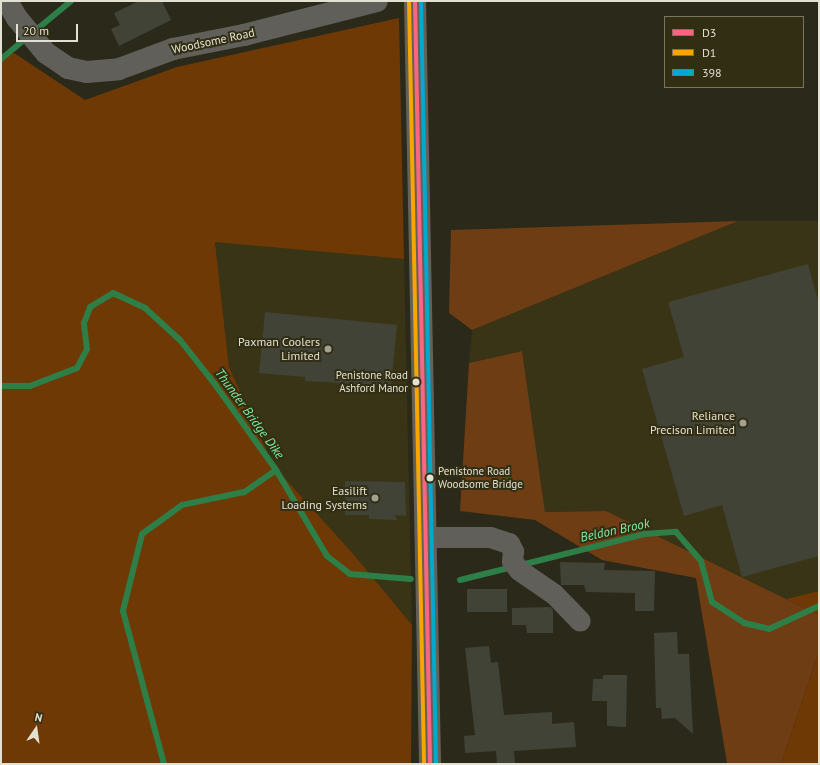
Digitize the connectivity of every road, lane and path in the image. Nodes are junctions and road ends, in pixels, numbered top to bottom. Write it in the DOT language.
graph roads {
  1 [pos="377,1"];
  2 [pos="415,1"];
  3 [pos="12,10"];
  4 [pos="426,537"];
  5 [pos="580,621"];
  6 [pos="430,764"];
  1 -- 3 [label="street, Woodsome Road"];
  2 -- 4 [label="highway"];
  4 -- 5 [label="street"];
  4 -- 6 [label="highway"];
}
